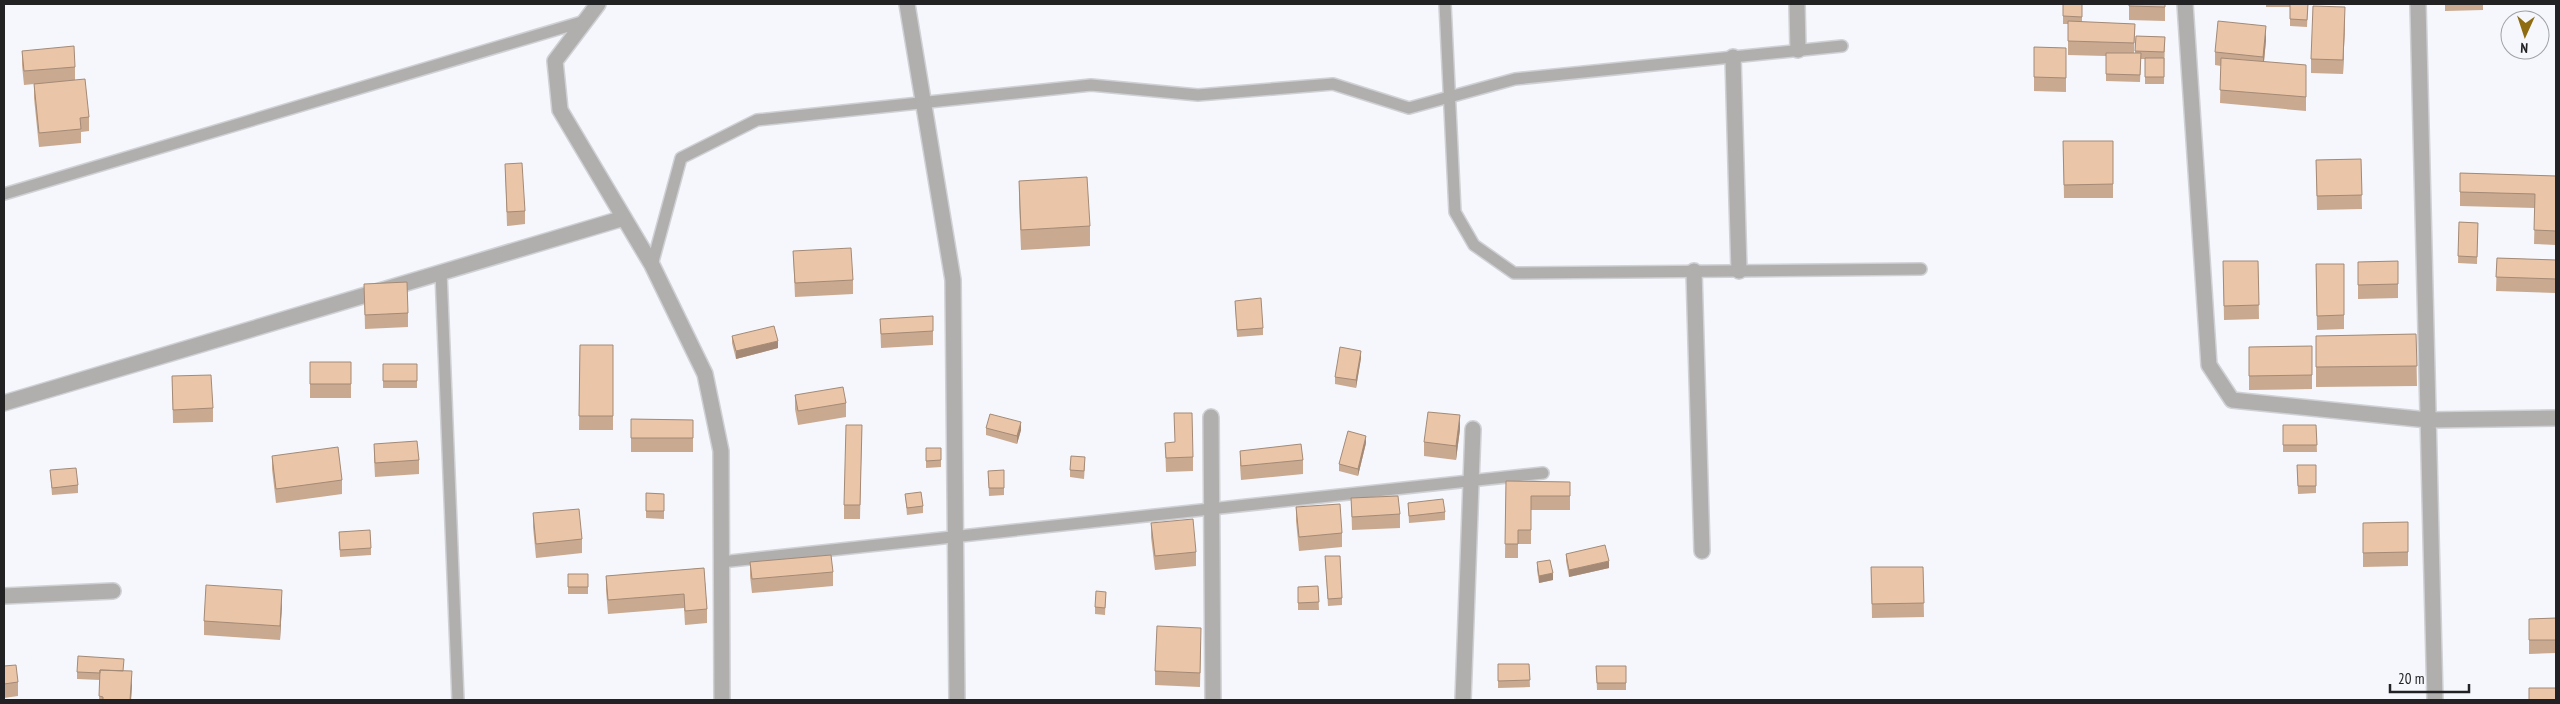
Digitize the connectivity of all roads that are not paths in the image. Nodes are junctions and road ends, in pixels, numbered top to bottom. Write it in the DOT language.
graph roads {
  1 [pos="598,4"];
  2 [pos="907,4"];
  3 [pos="1445,4"];
  4 [pos="1797,4"];
  5 [pos="2185,4"];
  6 [pos="2418,4"];
  7 [pos="585,21"];
  8 [pos="1842,46"];
  9 [pos="1798,50"];
  10 [pos="1733,57"];
  11 [pos="1449,97"];
  12 [pos="924,102"];
  13 [pos="4,194"];
  14 [pos="624,218"];
  15 [pos="652,265"];
  16 [pos="1921,269"];
  17 [pos="1694,271"];
  18 [pos="1739,271"];
  19 [pos="441,272"];
  20 [pos="4,403"];
  21 [pos="1211,417"];
  22 [pos="2556,418"];
  23 [pos="2428,420"];
  24 [pos="1473,429"];
  25 [pos="1543,473"];
  26 [pos="1472,481"];
  27 [pos="1212,509"];
  28 [pos="955,537"];
  29 [pos="1702,550"];
  30 [pos="722,562"];
  31 [pos="113,591"];
  32 [pos="4,596"];
  33 [pos="458,700"];
  34 [pos="722,700"];
  35 [pos="957,700"];
  36 [pos="1214,700"];
  37 [pos="1463,700"];
  38 [pos="2435,700"];
  1 -- 7 [label="street"];
  2 -- 12 [label="street"];
  3 -- 11 [label="lane"];
  4 -- 9 [label="street"];
  5 -- 23 [label="street"];
  6 -- 23 [label="street"];
  7 -- 13 [label="lane"];
  7 -- 14 [label="street"];
  8 -- 9 [label="lane"];
  9 -- 10 [label="lane"];
  10 -- 11 [label="lane"];
  10 -- 18 [label="street"];
  11 -- 12 [label="lane"];
  11 -- 17 [label="lane"];
  12 -- 15 [label="lane"];
  12 -- 28 [label="street"];
  14 -- 15 [label="street"];
  14 -- 19 [label="street"];
  15 -- 30 [label="street"];
  16 -- 18 [label="lane"];
  17 -- 18 [label="lane"];
  17 -- 29 [label="street"];
  19 -- 20 [label="street"];
  19 -- 33 [label="lane"];
  21 -- 27 [label="street"];
  22 -- 23 [label="street"];
  23 -- 38 [label="street"];
  24 -- 26 [label="street"];
  25 -- 26 [label="lane"];
  26 -- 27 [label="lane"];
  26 -- 37 [label="street"];
  27 -- 28 [label="lane"];
  27 -- 36 [label="street"];
  28 -- 30 [label="lane"];
  28 -- 35 [label="street"];
  30 -- 34 [label="street"];
  31 -- 32 [label="street"];
}
